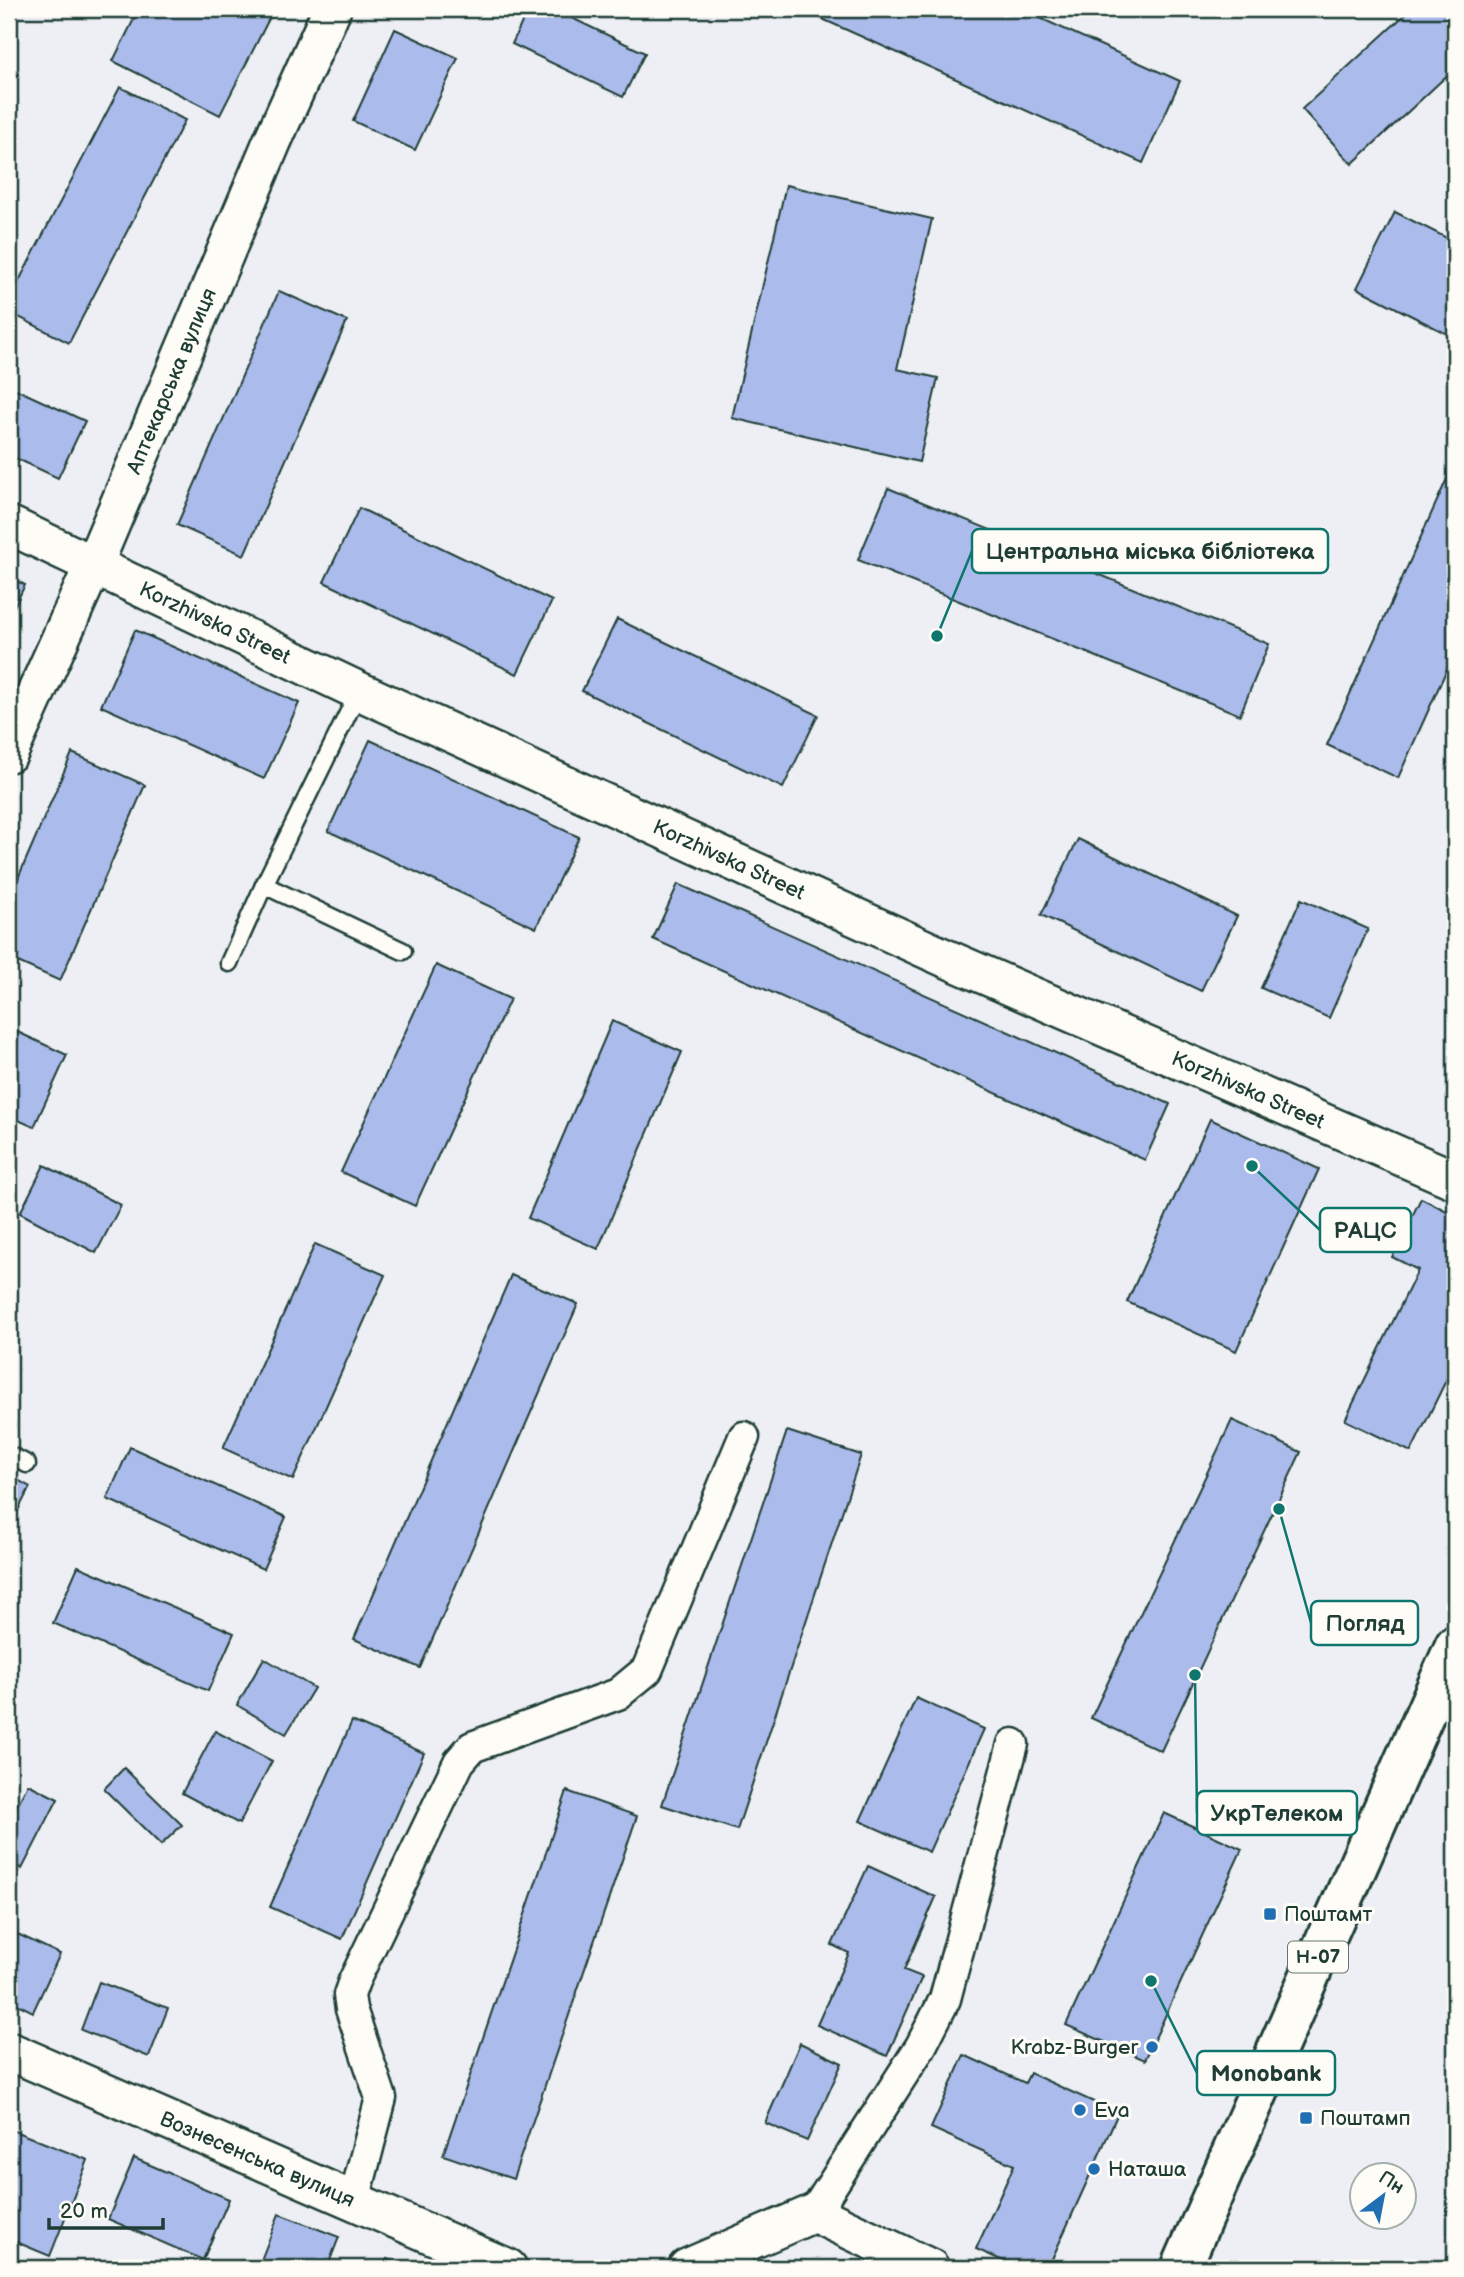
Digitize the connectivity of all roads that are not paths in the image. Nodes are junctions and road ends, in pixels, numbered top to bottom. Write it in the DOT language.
graph roads {
  1 [pos="332,9"];
  2 [pos="9,525"];
  3 [pos="94,564"];
  4 [pos="359,691"];
  5 [pos="9,753"];
  6 [pos="264,885"];
  7 [pos="403,951"];
  8 [pos="229,963"];
  9 [pos="1455,1180"];
  10 [pos="744,1437"];
  11 [pos="9,1455"];
  12 [pos="27,1464"];
  13 [pos="1453,1658"];
  14 [pos="1013,1744"];
  15 [pos="9,2051"];
  16 [pos="354,2201"];
  17 [pos="814,2213"];
  18 [pos="508,2268"];
  19 [pos="687,2268"];
  20 [pos="930,2268"];
  21 [pos="1181,2268"];
  1 -- 3 [label="street, Аптекарська вулиця"];
  2 -- 3 [label="street, Korzhivska Street"];
  3 -- 4 [label="street, Korzhivska Street"];
  3 -- 5 [label="street, Аптекарська вулиця"];
  4 -- 6 [label="lane"];
  4 -- 9 [label="street, Korzhivska Street"];
  6 -- 7 [label="lane"];
  6 -- 8 [label="lane"];
  10 -- 16 [label="street"];
  11 -- 12 [label="lane"];
  13 -- 21 [label="main road, Н-07"];
  14 -- 17 [label="street"];
  15 -- 16 [label="street, Вознесенська вулиця"];
  16 -- 18 [label="street, Вознесенська вулиця"];
  17 -- 19 [label="street"];
  17 -- 20 [label="street"];
}
